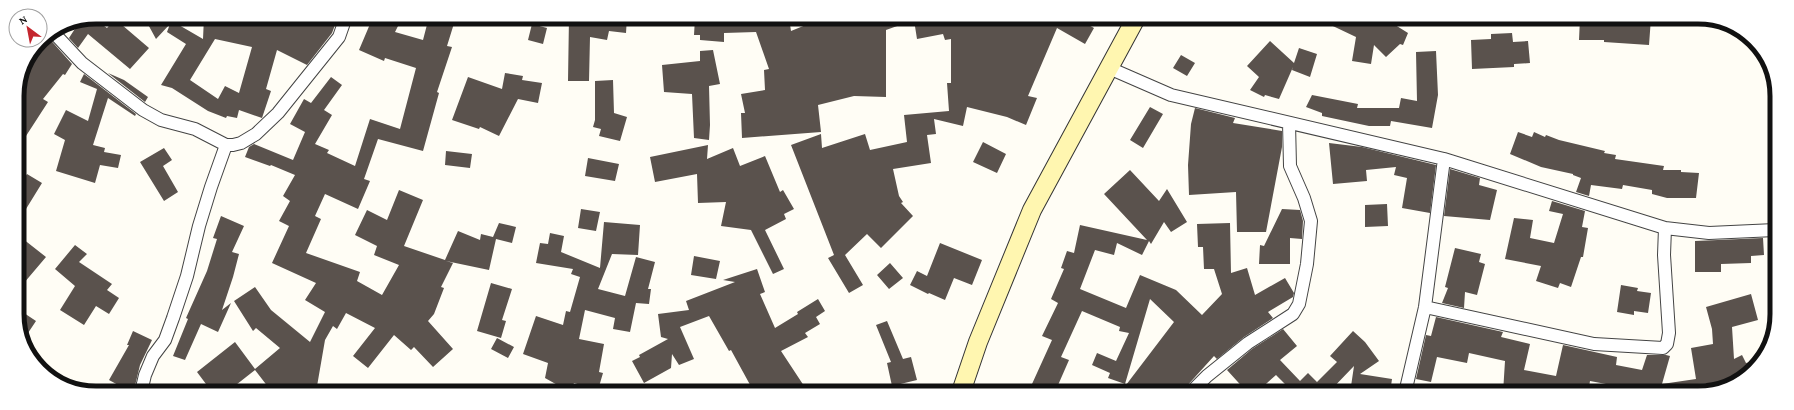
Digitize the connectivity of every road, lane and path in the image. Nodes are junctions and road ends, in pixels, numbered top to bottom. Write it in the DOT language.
graph roads {
  1 [pos="344,24"];
  2 [pos="1133,24"];
  3 [pos="56,36"];
  4 [pos="1109,68"];
  5 [pos="1289,123"];
  6 [pos="226,145"];
  7 [pos="1444,160"];
  8 [pos="1665,228"];
  9 [pos="1770,230"];
  10 [pos="1425,307"];
  11 [pos="142,386"];
  12 [pos="963,386"];
  13 [pos="1197,386"];
  14 [pos="1407,386"];
  1 -- 6 [label="street"];
  2 -- 4 [label="main road"];
  3 -- 6 [label="street"];
  4 -- 5 [label="street"];
  4 -- 12 [label="main road"];
  5 -- 7 [label="street"];
  5 -- 13 [label="street"];
  6 -- 11 [label="street"];
  7 -- 8 [label="street"];
  7 -- 10 [label="street"];
  8 -- 9 [label="street"];
  8 -- 10 [label="street"];
  10 -- 14 [label="street"];
}
